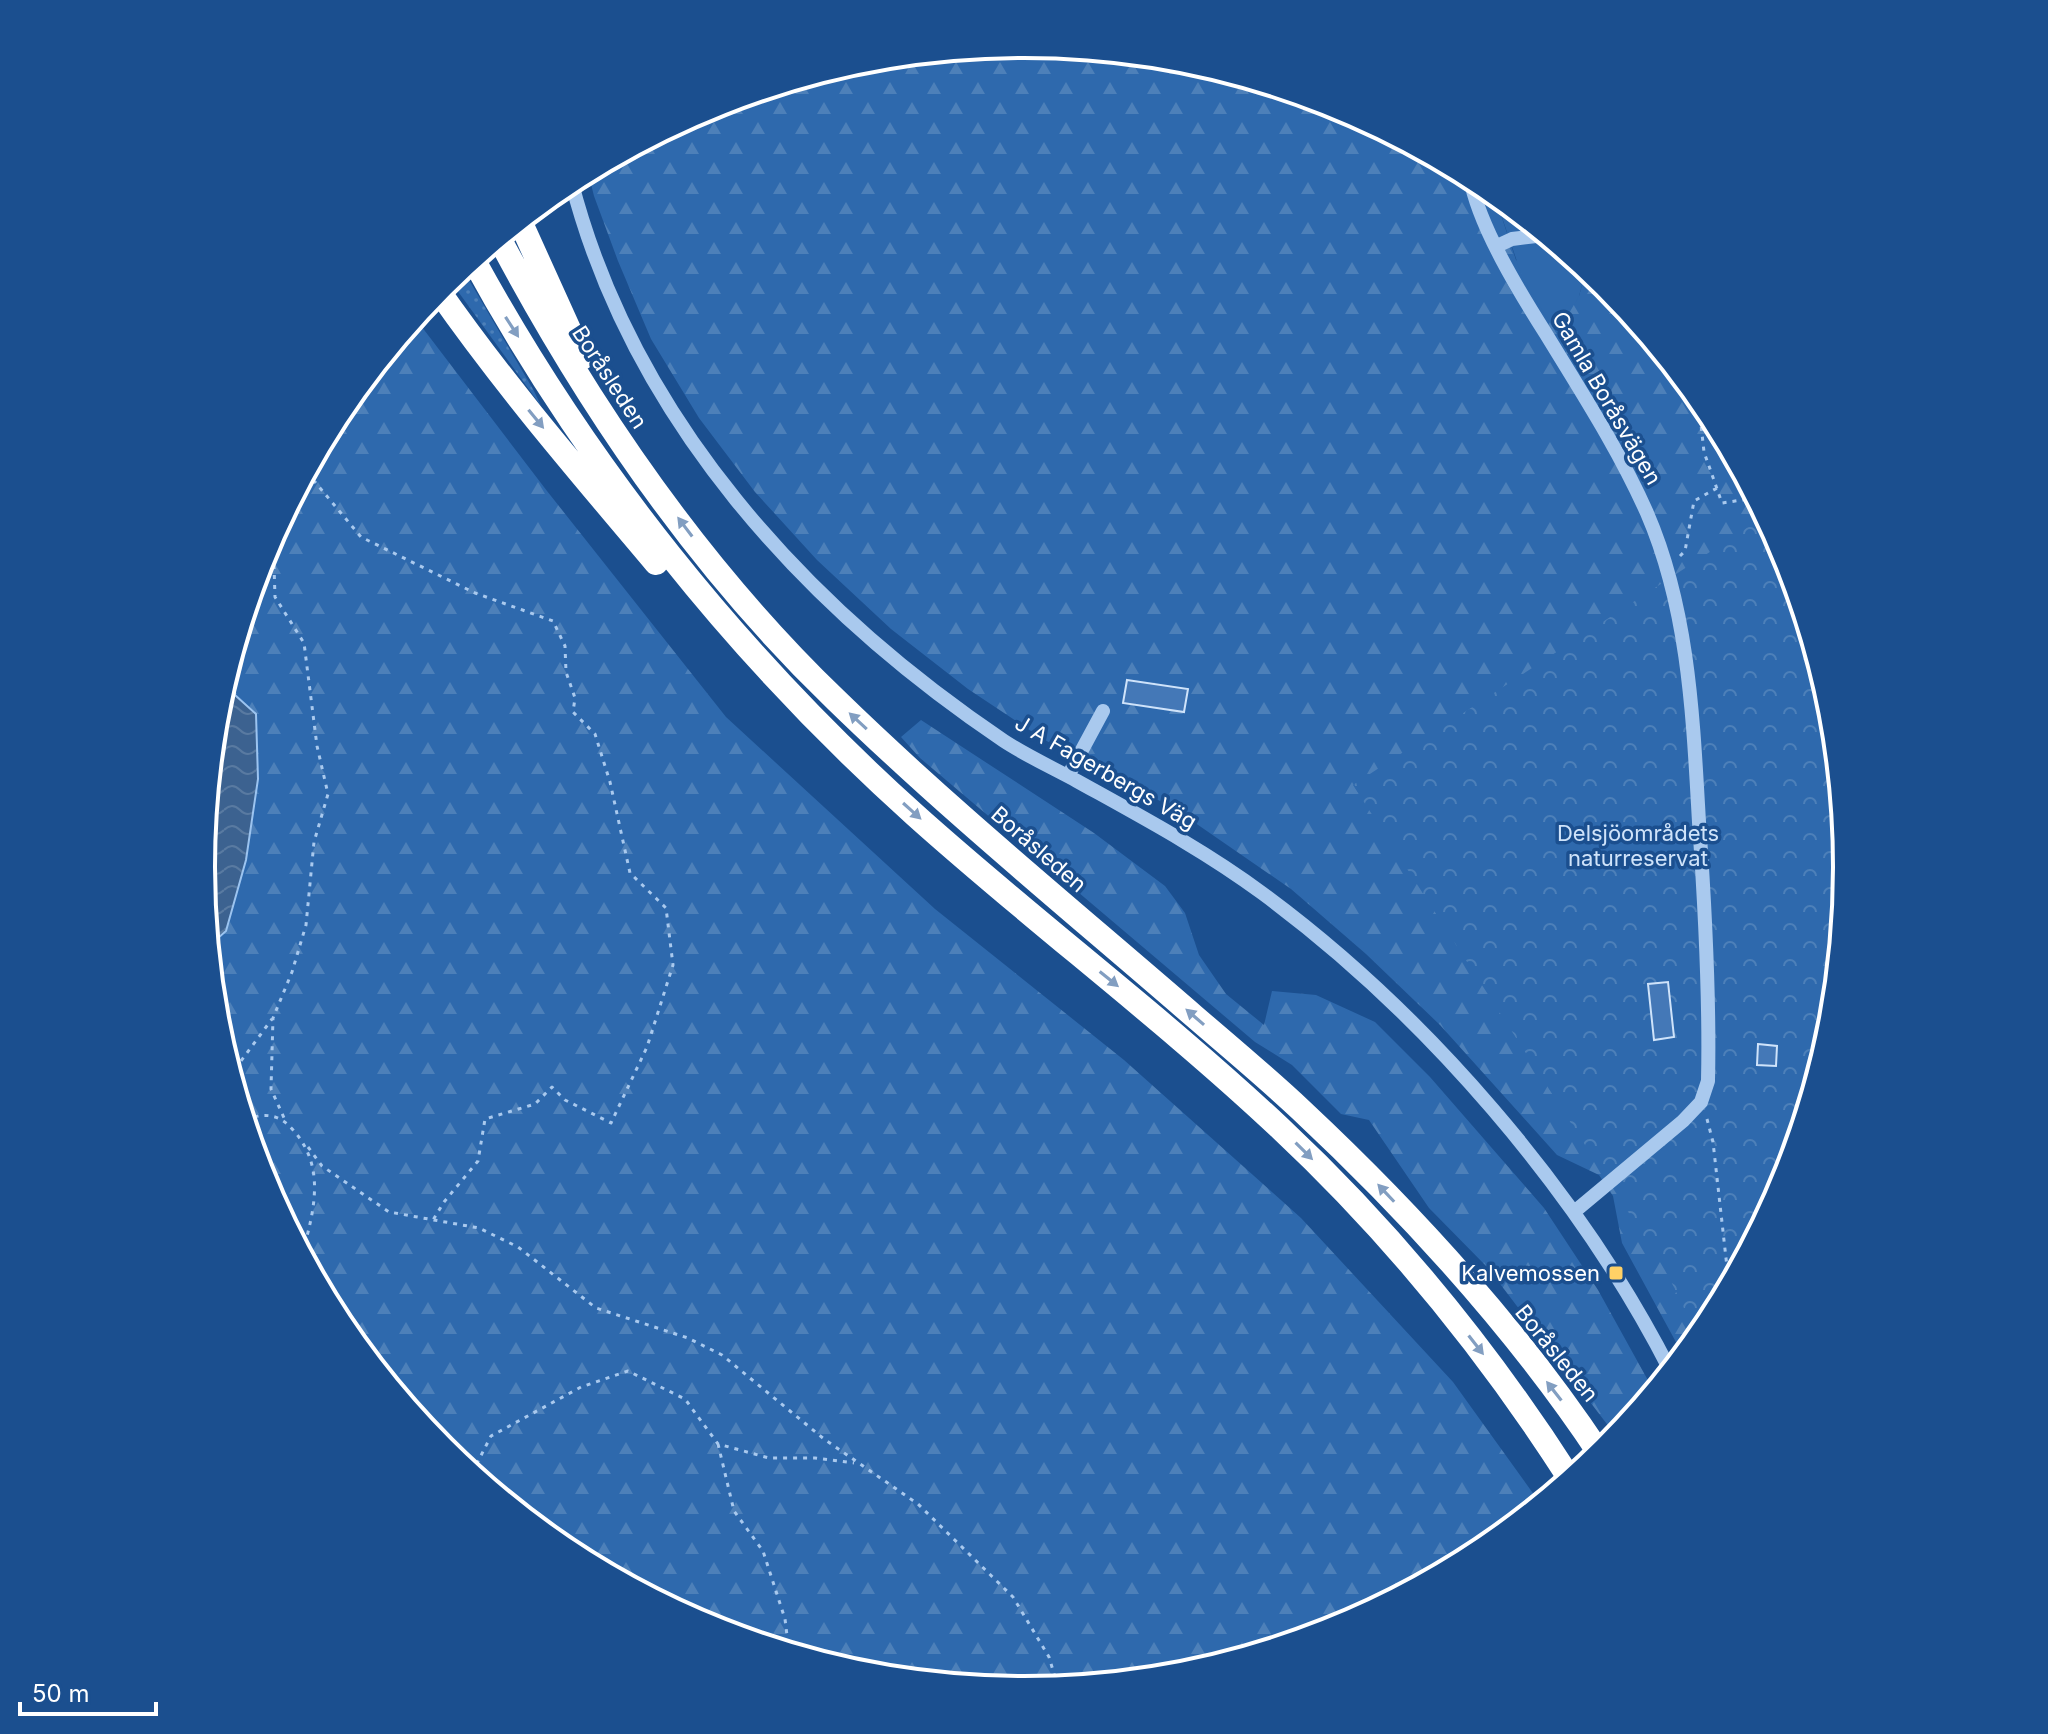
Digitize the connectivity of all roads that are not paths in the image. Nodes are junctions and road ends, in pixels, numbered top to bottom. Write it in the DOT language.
graph roads {
  1 [pos="575,194"];
  2 [pos="1478,198"];
  3 [pos="525,231"];
  4 [pos="1530,237"];
  5 [pos="1497,246"];
  6 [pos="504,248"];
  7 [pos="479,270"];
  8 [pos="446,301"];
  9 [pos="623,445"];
  10 [pos="757,659"];
  11 [pos="1103,711"];
  12 [pos="1068,776"];
  13 [pos="1574,1212"];
  14 [pos="1665,1361"];
  15 [pos="1592,1443"];
  16 [pos="1563,1469"];
  1 -- 12 [label="street, J A Fagerbergs Väg"];
  2 -- 5 [label="street, Gamla Boråsvägen"];
  3 -- 9 [label="highway"];
  4 -- 5 [label="street"];
  5 -- 13 [label="street, Gamla Boråsvägen"];
  6 -- 9 [label="highway, Boråsleden"];
  7 -- 10 [label="highway, one-way"];
  8 -- 10 [label="highway, one-way"];
  15 -- 9 [label="highway, Boråsleden, one-way"];
  10 -- 16 [label="highway, one-way"];
  11 -- 12 [label="street"];
  12 -- 13 [label="street, J A Fagerbergs Väg"];
  13 -- 14 [label="street, J A Fagerbergs Väg"];
}
